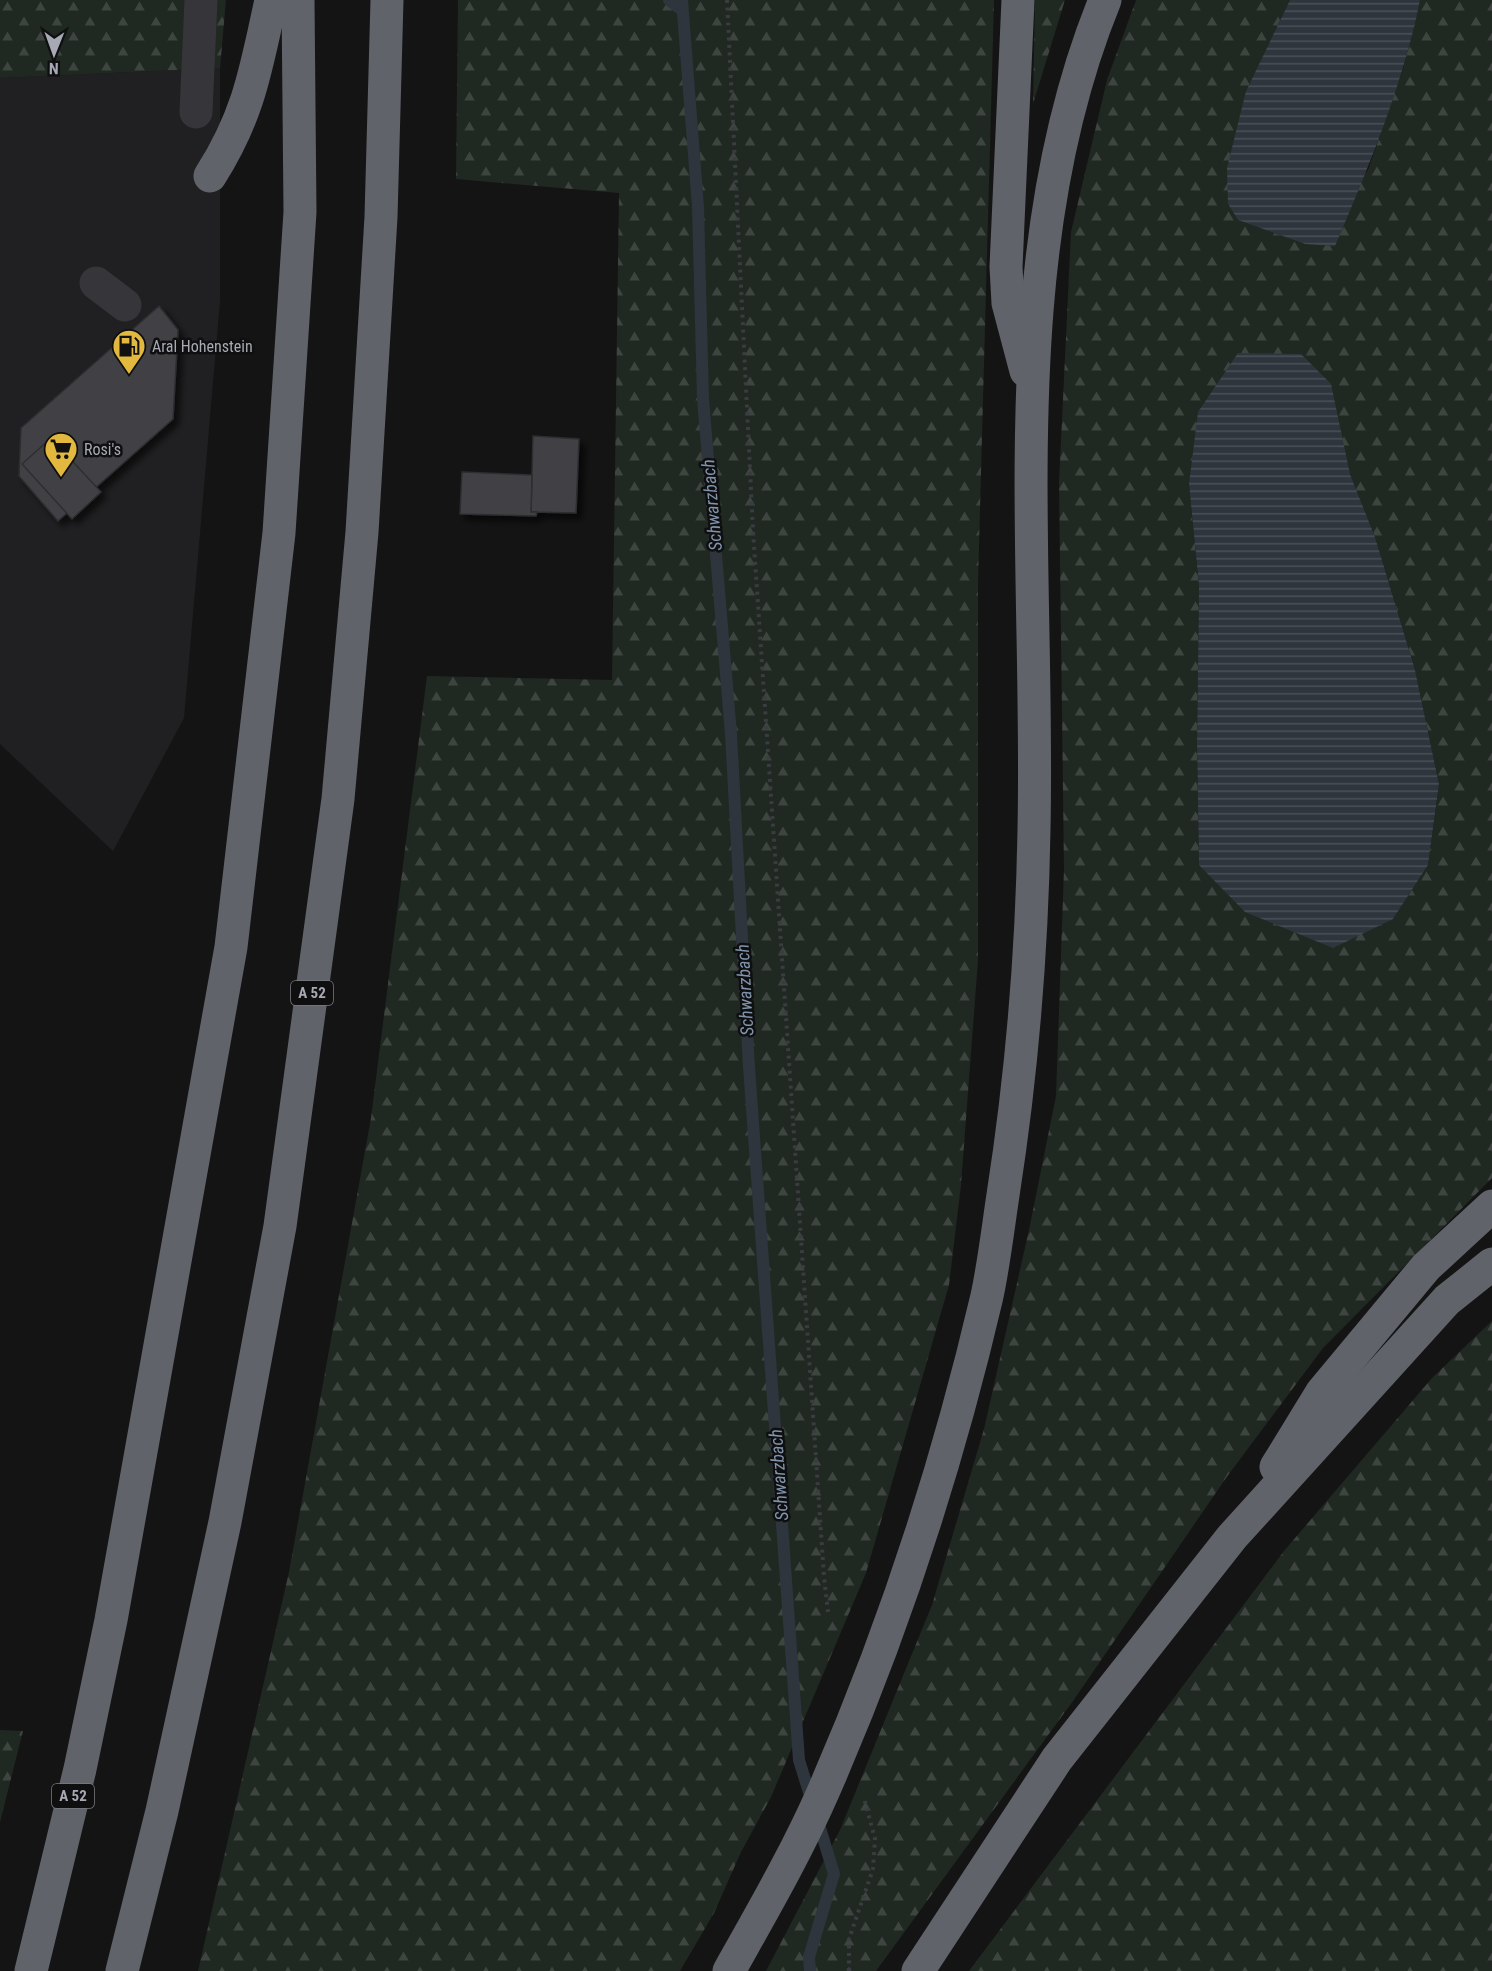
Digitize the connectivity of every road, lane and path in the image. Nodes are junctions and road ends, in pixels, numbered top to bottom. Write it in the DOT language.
graph roads {
  1 [pos="201,0"];
  2 [pos="272,0"];
  3 [pos="298,0"];
  4 [pos="387,0"];
  5 [pos="727,0"];
  6 [pos="1018,0"];
  7 [pos="1105,0"];
  8 [pos="196,112"];
  9 [pos="210,176"];
  10 [pos="96,283"];
  11 [pos="125,305"];
  12 [pos="1033,396"];
  13 [pos="1492,1206"];
  14 [pos="1492,1264"];
  15 [pos="1232,1537"];
  16 [pos="828,1612"];
  17 [pos="864,1798"];
  18 [pos="31,1971"];
  19 [pos="122,1971"];
  20 [pos="729,1971"];
  21 [pos="849,1971"];
  22 [pos="918,1971"];
  1 -- 8 [label="lane"];
  2 -- 9 [label="highway"];
  3 -- 18 [label="highway, A 52"];
  4 -- 19 [label="highway, A 52"];
  5 -- 16 [label="path"];
  6 -- 12 [label="highway"];
  7 -- 12 [label="highway"];
  10 -- 11 [label="lane"];
  12 -- 20 [label="highway"];
  13 -- 15 [label="highway"];
  14 -- 15 [label="highway"];
  15 -- 22 [label="highway"];
  17 -- 21 [label="path"];
}
